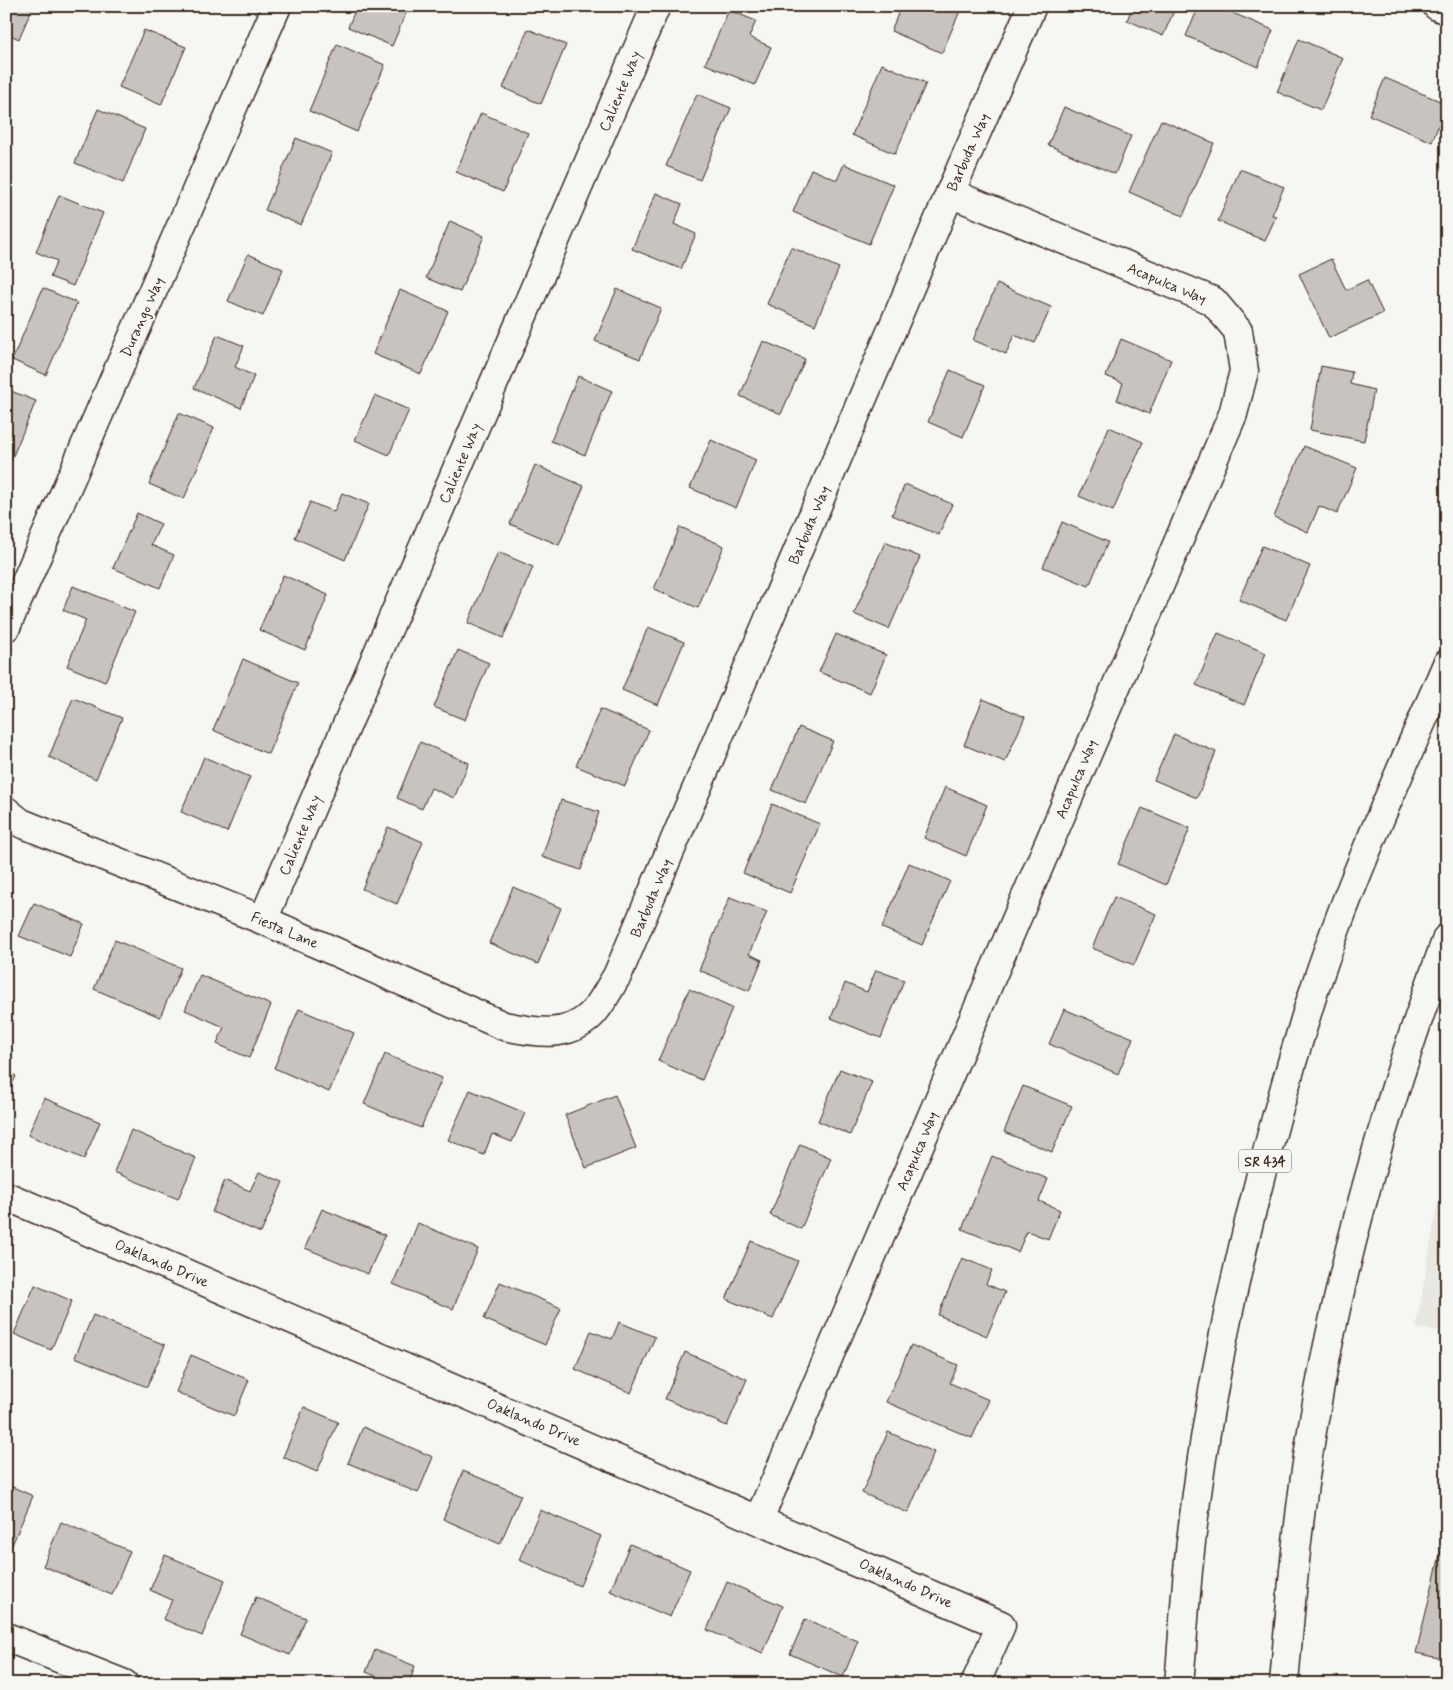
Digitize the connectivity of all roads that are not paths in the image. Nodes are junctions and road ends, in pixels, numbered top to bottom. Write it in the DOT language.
graph roads {
  1 [pos="277,6"];
  2 [pos="656,6"];
  3 [pos="1032,6"];
  4 [pos="1437,6"];
  5 [pos="1447,10"];
  6 [pos="950,193"];
  7 [pos="6,627"];
  8 [pos="1447,664"];
  9 [pos="6,812"];
  10 [pos="263,920"];
  11 [pos="1447,938"];
  12 [pos="568,1030"];
  13 [pos="6,1196"];
  14 [pos="759,1519"];
  15 [pos="6,1637"];
  16 [pos="124,1684"];
  17 [pos="974,1684"];
  18 [pos="1179,1684"];
  19 [pos="1284,1684"];
  1 -- 7 [label="street, Durango Way"];
  2 -- 10 [label="street, Caliente Way"];
  3 -- 6 [label="street, Barbuda Way"];
  4 -- 5 [label="street"];
  6 -- 12 [label="street, Barbuda Way"];
  6 -- 14 [label="street, Acapulca Way"];
  8 -- 18 [label="street, SR 434"];
  9 -- 10 [label="street, Fiesta Lane"];
  10 -- 12 [label="street, Fiesta Lane"];
  11 -- 19 [label="street"];
  13 -- 14 [label="street, Oaklando Drive"];
  14 -- 17 [label="street, Oaklando Drive"];
  15 -- 16 [label="street"];
}
